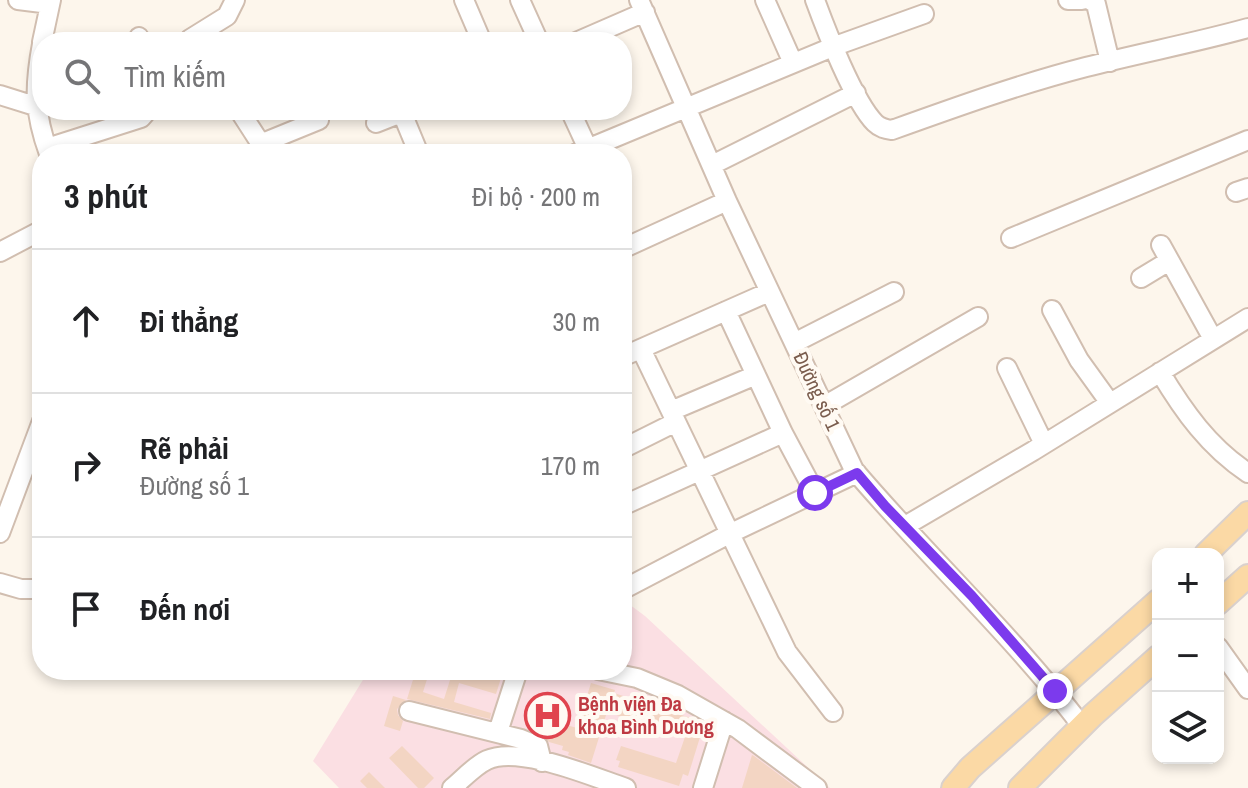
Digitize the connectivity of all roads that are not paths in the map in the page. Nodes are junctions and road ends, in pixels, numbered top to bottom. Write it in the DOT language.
graph roads {
  1 [pos="18,0"];
  2 [pos="235,0"];
  3 [pos="464,0"];
  4 [pos="520,0"];
  5 [pos="765,0"];
  6 [pos="815,0"];
  7 [pos="1068,0"];
  8 [pos="1082,0"];
  9 [pos="1090,0"];
  10 [pos="50,2"];
  11 [pos="642,6"];
  12 [pos="924,14"];
  13 [pos="1248,28"];
  14 [pos="44,32"];
  15 [pos="201,32"];
  16 [pos="478,32"];
  17 [pos="534,32"];
  18 [pos="594,32"];
  19 [pos="835,46"];
  20 [pos="1110,62"];
  21 [pos="793,63"];
  22 [pos="856,93"];
  23 [pos="0,95"];
  24 [pos="32,105"];
  25 [pos="687,106"];
  26 [pos="39,120"];
  27 [pos="135,120"];
  28 [pos="245,120"];
  29 [pos="319,120"];
  30 [pos="384,120"];
  31 [pos="408,120"];
  32 [pos="573,120"];
  33 [pos="376,123"];
  34 [pos="1248,140"];
  35 [pos="46,144"];
  36 [pos="68,144"];
  37 [pos="416,144"];
  38 [pos="580,144"];
  39 [pos="600,144"];
  40 [pos="712,165"];
  41 [pos="727,201"];
  42 [pos="32,235"];
  43 [pos="1011,238"];
  44 [pos="632,244"];
  45 [pos="0,252"];
  46 [pos="1141,278"];
  47 [pos="769,292"];
  48 [pos="894,292"];
  49 [pos="1052,310"];
  50 [pos="726,311"];
  51 [pos="978,317"];
  52 [pos="1248,318"];
  53 [pos="1213,339"];
  54 [pos="794,343"];
  55 [pos="641,349"];
  56 [pos="632,353"];
  57 [pos="1007,368"];
  58 [pos="1160,372"];
  59 [pos="756,375"];
  60 [pos="1110,403"];
  61 [pos="824,406"];
  62 [pos="673,417"];
  63 [pos="783,433"];
  64 [pos="632,443"];
  65 [pos="1044,444"];
  66 [pos="32,448"];
  67 [pos="699,471"];
  68 [pos="857,473"];
  69 [pos="1248,473"];
  70 [pos="815,493"];
  71 [pos="632,501"];
  72 [pos="1248,513"];
  73 [pos="905,526"];
  74 [pos="0,533"];
  75 [pos="729,534"];
  76 [pos="1212,548"];
  77 [pos="1248,576"];
  78 [pos="0,583"];
  79 [pos="632,585"];
  80 [pos="32,589"];
  81 [pos="1224,598"];
  82 [pos="1152,606"];
  83 [pos="1224,655"];
  84 [pos="1152,662"];
  85 [pos="632,677"];
  86 [pos="515,680"];
  87 [pos="1248,689"];
  88 [pos="1055,691"];
  89 [pos="409,711"];
  90 [pos="833,712"];
  91 [pos="724,721"];
  92 [pos="1082,726"];
  93 [pos="498,732"];
  94 [pos="542,762"];
  95 [pos="452,788"];
  96 [pos="626,788"];
  97 [pos="703,788"];
  98 [pos="817,788"];
  99 [pos="953,788"];
  100 [pos="1020,788"];
  1 -- 10 [label="street"];
  2 -- 15 [label="street"];
  3 -- 16 [label="street"];
  4 -- 17 [label="street"];
  5 -- 21 [label="street"];
  6 -- 19 [label="street"];
  7 -- 8 [label="street"];
  9 -- 20 [label="street"];
  10 -- 14 [label="street"];
  11 -- 18 [label="street"];
  11 -- 25 [label="street, Đường số 1"];
  12 -- 19 [label="street"];
  13 -- 20 [label="street"];
  19 -- 21 [label="street"];
  19 -- 22 [label="street"];
  20 -- 22 [label="street"];
  21 -- 25 [label="street"];
  22 -- 40 [label="street"];
  23 -- 24 [label="street"];
  25 -- 39 [label="street"];
  25 -- 40 [label="street, Đường số 1"];
  26 -- 35 [label="street"];
  27 -- 36 [label="street"];
  28 -- 29 [label="street"];
  30 -- 33 [label="street"];
  31 -- 37 [label="street"];
  32 -- 38 [label="street"];
  34 -- 43 [label="street"];
  40 -- 41 [label="street, Đường số 1"];
  41 -- 44 [label="street"];
  41 -- 47 [label="street, Đường số 1"];
  42 -- 45 [label="street"];
  46 -- 53 [label="street"];
  47 -- 50 [label="street"];
  47 -- 54 [label="street, Đường số 1"];
  48 -- 54 [label="street"];
  49 -- 60 [label="street"];
  50 -- 55 [label="street"];
  50 -- 59 [label="street"];
  51 -- 61 [label="street"];
  52 -- 53 [label="street"];
  53 -- 58 [label="street"];
  54 -- 61 [label="street, Đường số 1"];
  55 -- 56 [label="street"];
  55 -- 62 [label="street"];
  57 -- 65 [label="street"];
  58 -- 60 [label="street"];
  58 -- 69 [label="street"];
  59 -- 62 [label="street"];
  59 -- 63 [label="street"];
  60 -- 65 [label="street"];
  61 -- 68 [label="street, Đường số 1"];
  62 -- 64 [label="street"];
  62 -- 67 [label="street"];
  63 -- 67 [label="street"];
  63 -- 70 [label="street"];
  65 -- 73 [label="street"];
  66 -- 74 [label="street"];
  67 -- 71 [label="street"];
  67 -- 75 [label="street"];
  68 -- 70 [label="street"];
  68 -- 73 [label="street, Đường số 1"];
  70 -- 75 [label="street"];
  72 -- 76 [label="main road"];
  73 -- 88 [label="street, Đường số 1"];
  75 -- 79 [label="street"];
  75 -- 90 [label="street"];
  77 -- 81 [label="main road"];
  78 -- 80 [label="street"];
  82 -- 88 [label="main road"];
  83 -- 87 [label="street"];
  84 -- 92 [label="main road"];
  85 -- 91 [label="street"];
  86 -- 93 [label="street"];
  88 -- 92 [label="street, Đường số 1"];
  88 -- 99 [label="main road"];
  89 -- 93 [label="street"];
  91 -- 97 [label="street"];
  91 -- 98 [label="street"];
  92 -- 100 [label="main road"];
  93 -- 94 [label="street"];
  94 -- 95 [label="street"];
  94 -- 96 [label="street"];
}
